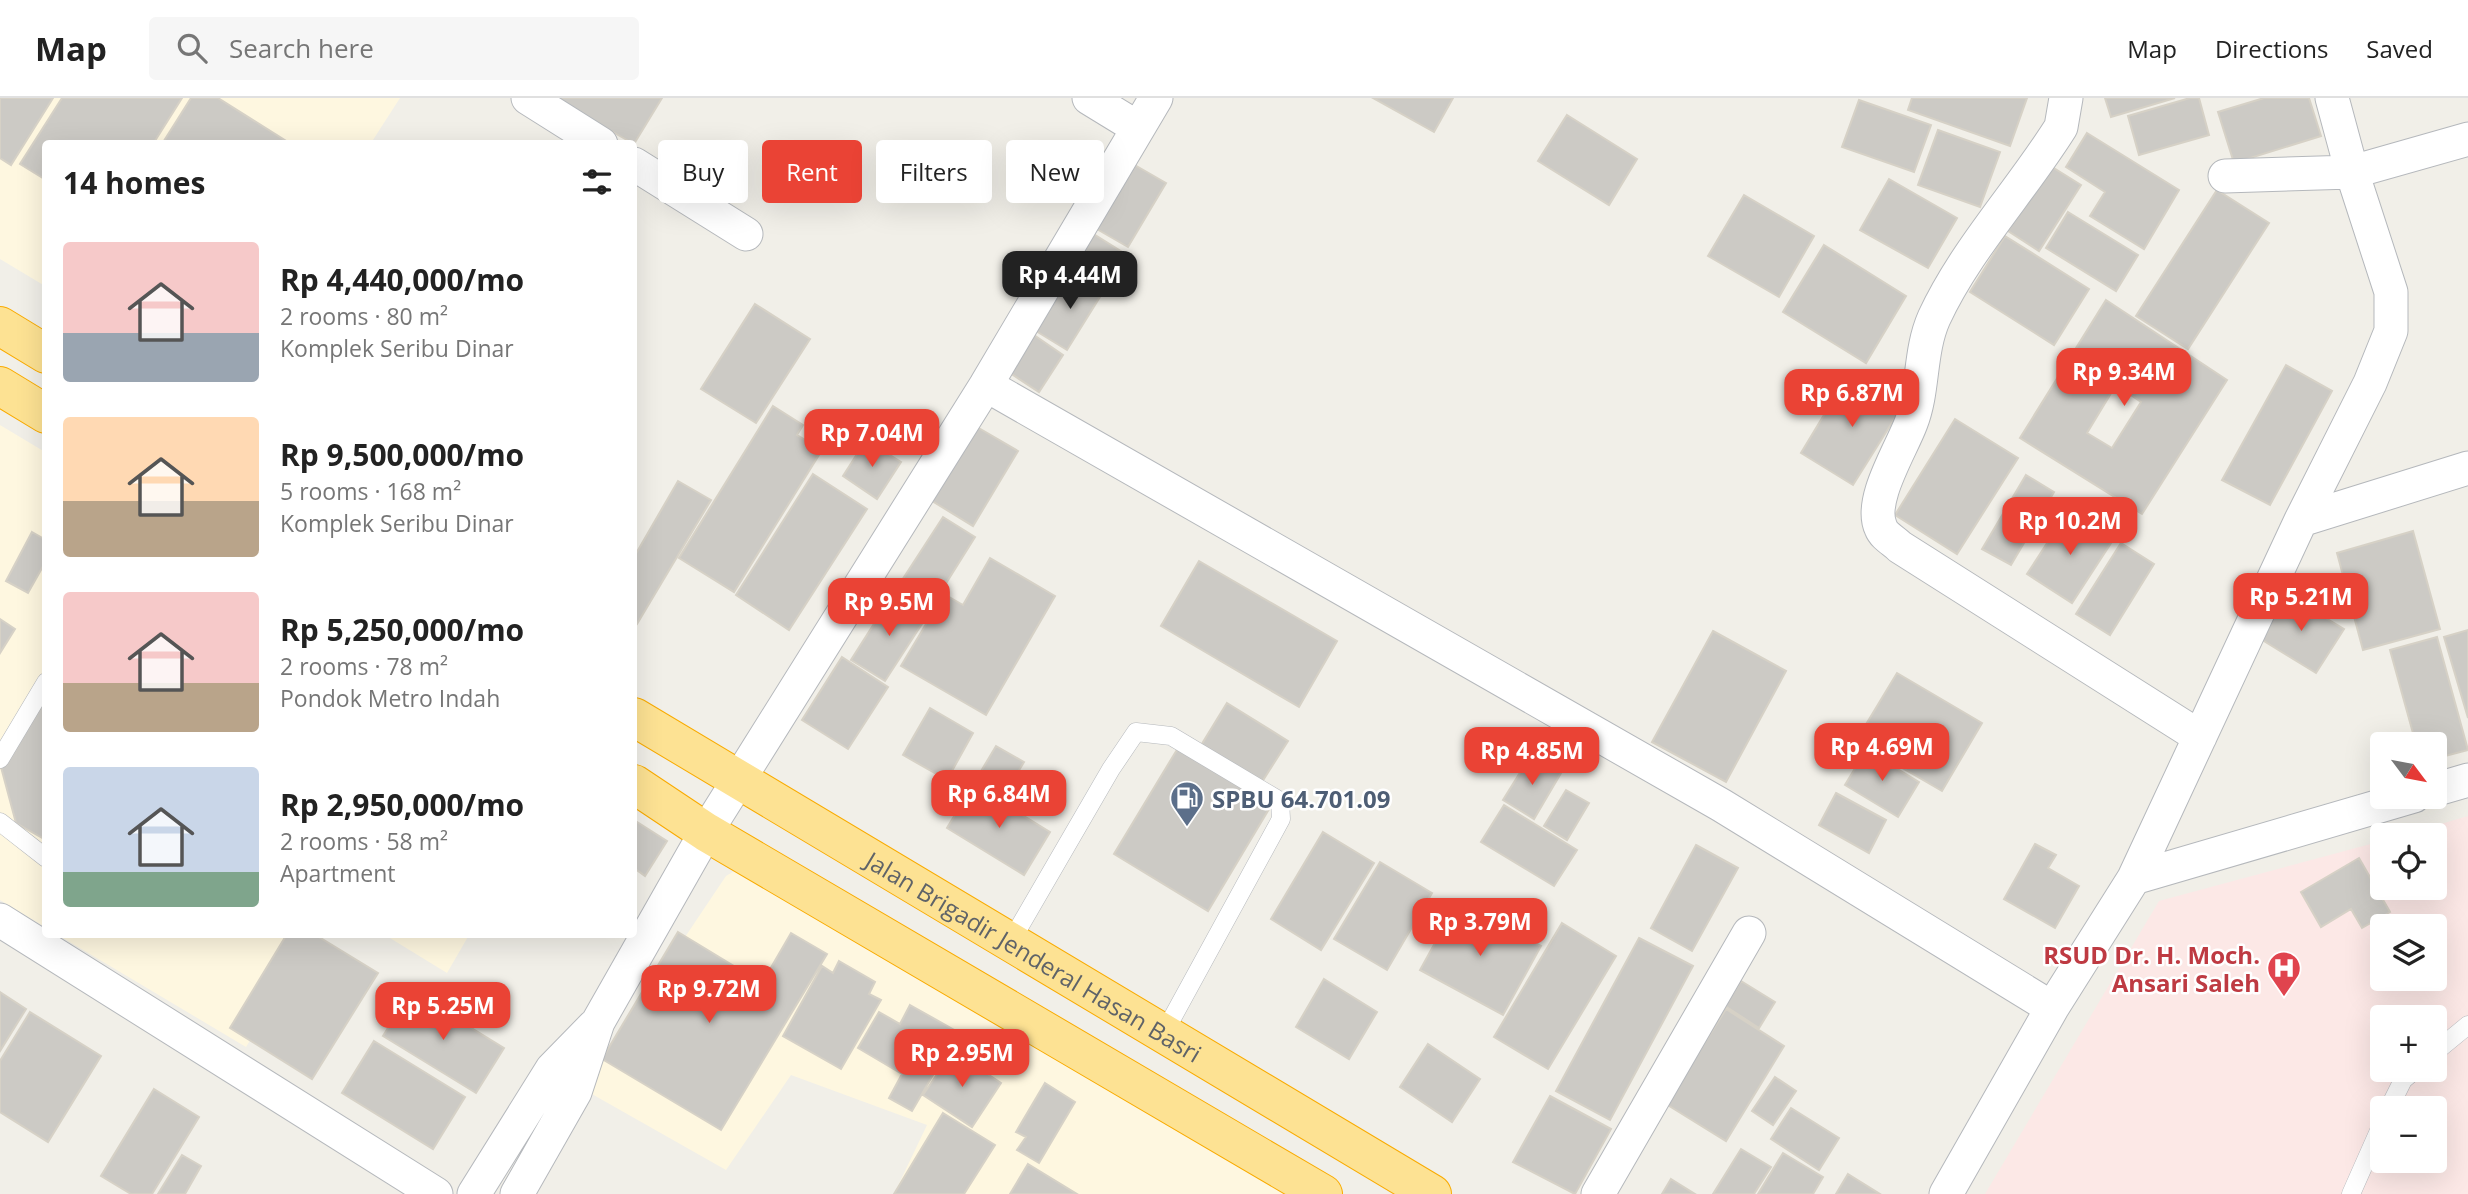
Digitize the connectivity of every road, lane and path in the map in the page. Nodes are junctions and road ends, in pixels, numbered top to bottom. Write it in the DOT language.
graph roads {
  1 [pos="528,98"];
  2 [pos="1089,98"];
  3 [pos="1156,98"];
  4 [pos="2066,98"];
  5 [pos="2332,98"];
  6 [pos="1138,128"];
  7 [pos="2468,139"];
  8 [pos="595,140"];
  9 [pos="637,166"];
  10 [pos="2352,172"];
  11 [pos="2225,176"];
  12 [pos="747,234"];
  13 [pos="0,326"];
  14 [pos="42,352"];
  15 [pos="985,385"];
  16 [pos="0,386"];
  17 [pos="42,412"];
  18 [pos="2468,468"];
  19 [pos="2301,520"];
  20 [pos="42,689"];
  21 [pos="637,719"];
  22 [pos="2200,737"];
  23 [pos="0,759"];
  24 [pos="2468,780"];
  25 [pos="738,782"];
  26 [pos="2447,786"];
  27 [pos="637,787"];
  28 [pos="2370,809"];
  29 [pos="0,822"];
  30 [pos="706,832"];
  31 [pos="42,855"];
  32 [pos="2134,878"];
  33 [pos="0,920"];
  34 [pos="1749,933"];
  35 [pos="1010,943"];
  36 [pos="2052,1008"];
  37 [pos="598,1022"];
  38 [pos="2468,1025"];
  39 [pos="1164,1033"];
  40 [pos="2447,1042"];
  41 [pos="2370,1151"];
  42 [pos="436,1194"];
  43 [pos="474,1194"];
  44 [pos="517,1194"];
  45 [pos="1323,1194"];
  46 [pos="1432,1194"];
  47 [pos="1598,1194"];
  48 [pos="1946,1194"];
  49 [pos="2351,1194"];
  1 -- 8 [label="street"];
  2 -- 6 [label="street"];
  3 -- 6 [label="street"];
  4 -- 22 [label="street"];
  5 -- 10 [label="street"];
  6 -- 15 [label="street"];
  7 -- 10 [label="street"];
  9 -- 12 [label="street"];
  10 -- 11 [label="street"];
  10 -- 19 [label="street"];
  13 -- 14 [label="highway"];
  15 -- 25 [label="street"];
  15 -- 36 [label="street"];
  16 -- 17 [label="highway"];
  18 -- 19 [label="street"];
  19 -- 22 [label="street"];
  20 -- 23 [label="lane"];
  21 -- 25 [label="highway, Jalan Brigadir Jenderal Hasan Basri"];
  22 -- 32 [label="street"];
  24 -- 26 [label="street"];
  25 -- 30 [label="street"];
  25 -- 35 [label="highway, Jalan Brigadir Jenderal Hasan Basri"];
  27 -- 30 [label="highway"];
  28 -- 32 [label="street"];
  29 -- 31 [label="lane"];
  30 -- 37 [label="street"];
  30 -- 45 [label="highway"];
  32 -- 36 [label="street"];
  33 -- 42 [label="street"];
  34 -- 47 [label="street"];
  35 -- 39 [label="highway, Jalan Brigadir Jenderal Hasan Basri"];
  35 -- 39 [label="lane"];
  36 -- 48 [label="street"];
  37 -- 43 [label="street"];
  37 -- 44 [label="street"];
  38 -- 40 [label="lane"];
  39 -- 46 [label="highway, Jalan Brigadir Jenderal Hasan Basri"];
  41 -- 49 [label="lane"];
}
